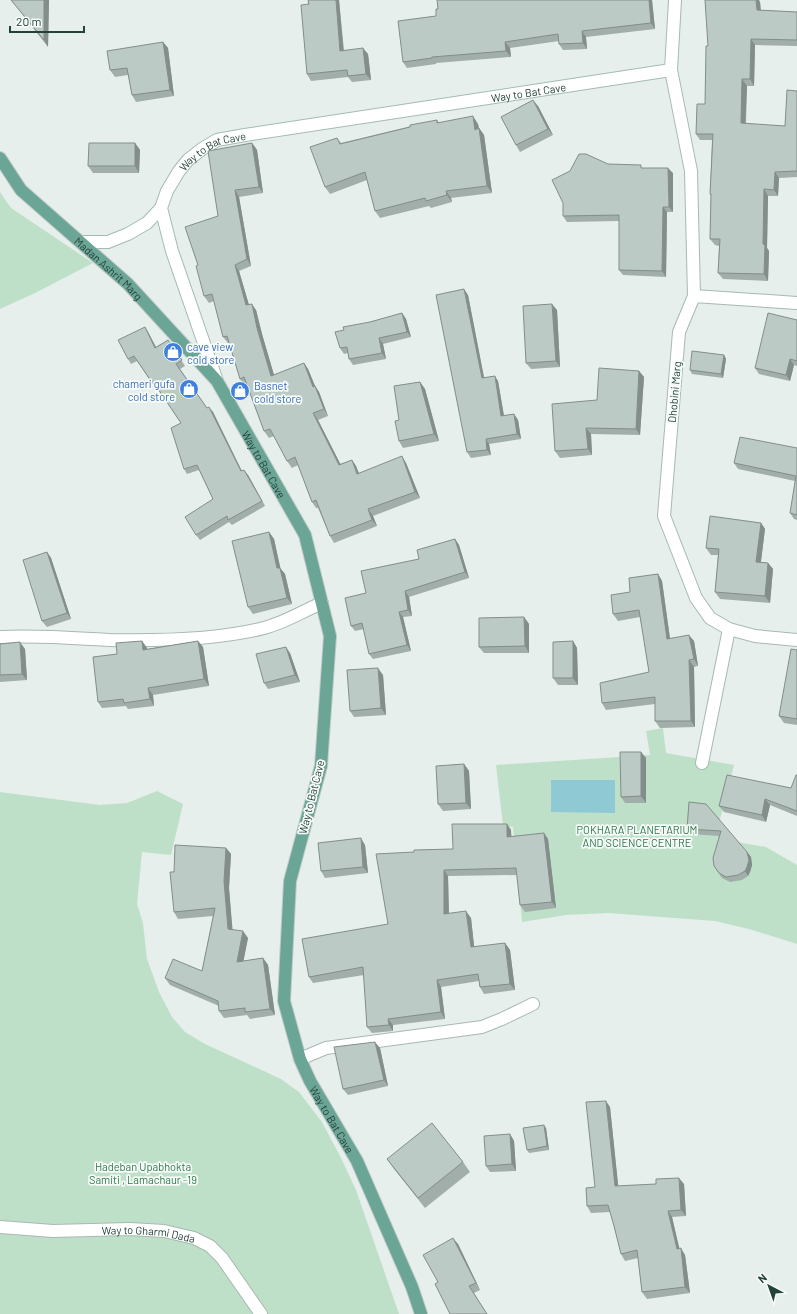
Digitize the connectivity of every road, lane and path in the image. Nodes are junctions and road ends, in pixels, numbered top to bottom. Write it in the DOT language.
graph roads {
  1 [pos="675,0"];
  2 [pos="671,70"];
  3 [pos="0,158"];
  4 [pos="161,208"];
  5 [pos="81,242"];
  6 [pos="694,296"];
  7 [pos="797,303"];
  8 [pos="217,381"];
  9 [pos="322,603"];
  10 [pos="729,629"];
  11 [pos="0,637"];
  12 [pos="797,640"];
  13 [pos="702,763"];
  14 [pos="532,1004"];
  15 [pos="300,1059"];
  16 [pos="0,1227"];
  17 [pos="261,1314"];
  18 [pos="422,1314"];
  1 -- 2 [label="street"];
  2 -- 4 [label="street, Way to Bat Cave"];
  2 -- 6 [label="street, Dhobini Marg"];
  3 -- 5 [label="main road, Madan Ashrit Marg"];
  4 -- 5 [label="street"];
  4 -- 8 [label="street, Way to Bat Cave"];
  5 -- 8 [label="main road, Madan Ashrit Marg"];
  6 -- 7 [label="street"];
  6 -- 10 [label="street, Dhobini Marg"];
  8 -- 9 [label="main road, Way to Bat Cave"];
  9 -- 11 [label="street"];
  9 -- 15 [label="main road, Way to Bat Cave"];
  10 -- 12 [label="street, Dhobini Marg"];
  10 -- 13 [label="street"];
  14 -- 15 [label="street"];
  15 -- 18 [label="main road, Way to Bat Cave"];
  16 -- 17 [label="street, Way to Gharmi Dada"];
}
